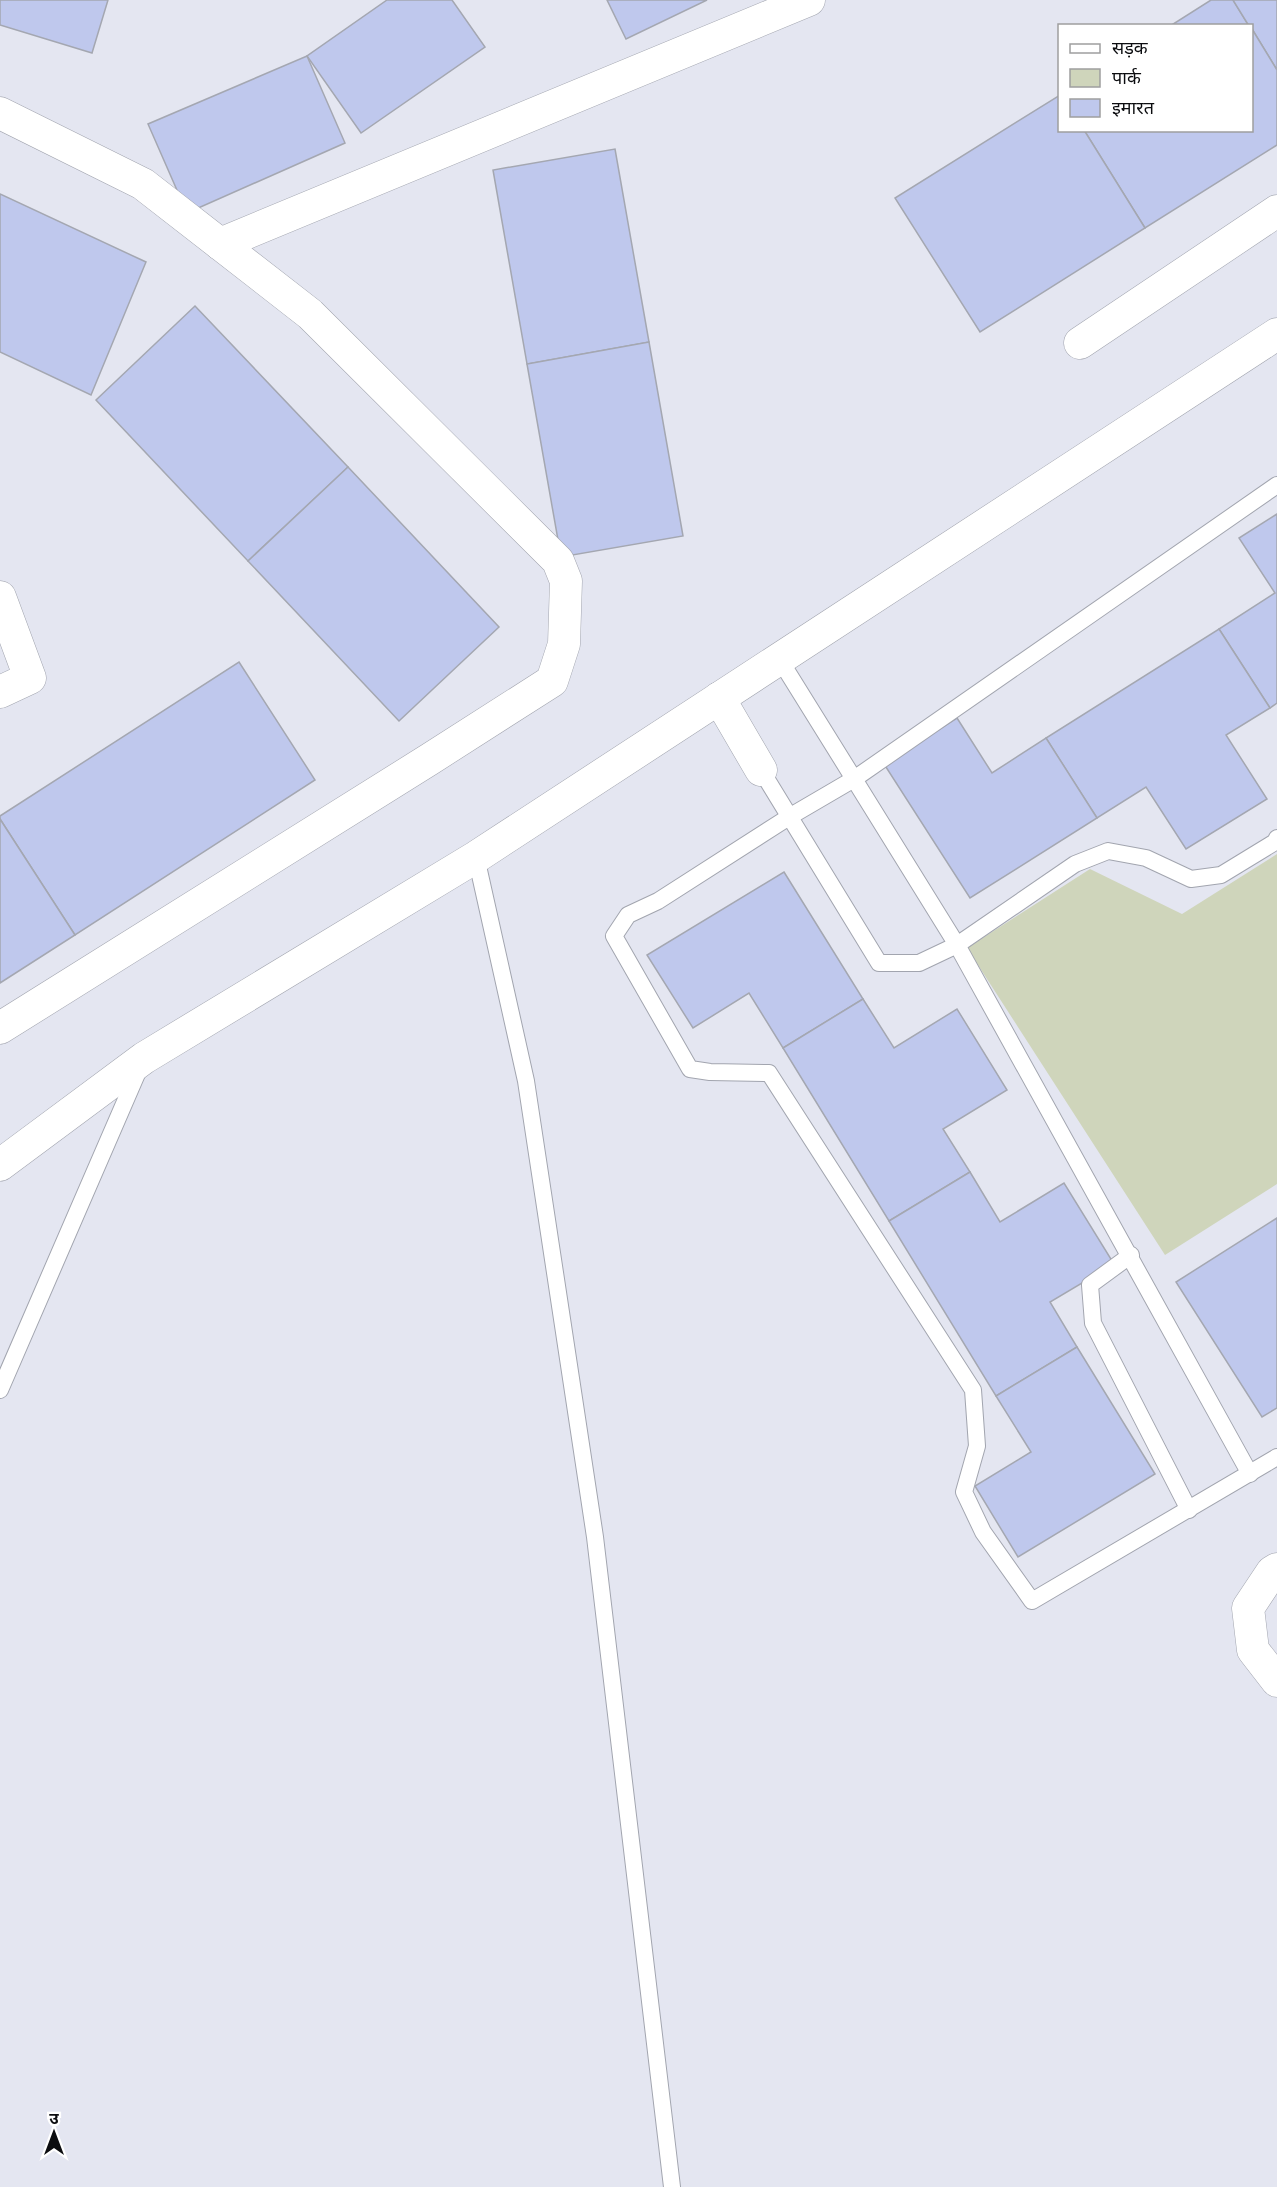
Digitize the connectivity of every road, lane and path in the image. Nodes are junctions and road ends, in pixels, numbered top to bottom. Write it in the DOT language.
graph roads {
  1 [pos="809,0"];
  2 [pos="0,113"];
  3 [pos="1277,211"];
  4 [pos="220,244"];
  5 [pos="1277,334"];
  6 [pos="1080,343"];
  7 [pos="1277,484"];
  8 [pos="0,597"];
  9 [pos="780,660"];
  10 [pos="0,692"];
  11 [pos="719,698"];
  12 [pos="761,770"];
  13 [pos="854,779"];
  14 [pos="789,817"];
  15 [pos="1277,838"];
  16 [pos="476,857"];
  17 [pos="957,945"];
  18 [pos="0,1028"];
  19 [pos="144,1058"];
  20 [pos="0,1165"];
  21 [pos="1131,1255"];
  22 [pos="0,1390"];
  23 [pos="1277,1457"];
  24 [pos="1250,1474"];
  25 [pos="1189,1510"];
  26 [pos="1277,1569"];
  27 [pos="1277,1681"];
  28 [pos="672,2187"];
  1 -- 4 [label="street"];
  2 -- 4 [label="street"];
  3 -- 6 [label="street"];
  4 -- 18 [label="street"];
  5 -- 9 [label="street"];
  7 -- 13 [label="lane"];
  8 -- 10 [label="street"];
  9 -- 11 [label="street"];
  9 -- 13 [label="lane"];
  11 -- 12 [label="street"];
  11 -- 16 [label="street"];
  12 -- 14 [label="lane"];
  13 -- 14 [label="lane"];
  13 -- 17 [label="lane"];
  14 -- 17 [label="lane"];
  14 -- 25 [label="lane"];
  15 -- 17 [label="lane"];
  16 -- 19 [label="street"];
  16 -- 28 [label="lane"];
  17 -- 21 [label="lane"];
  19 -- 20 [label="street"];
  19 -- 22 [label="lane"];
  21 -- 24 [label="lane"];
  21 -- 25 [label="lane"];
  23 -- 24 [label="lane"];
  24 -- 25 [label="lane"];
  26 -- 27 [label="street"];
}
